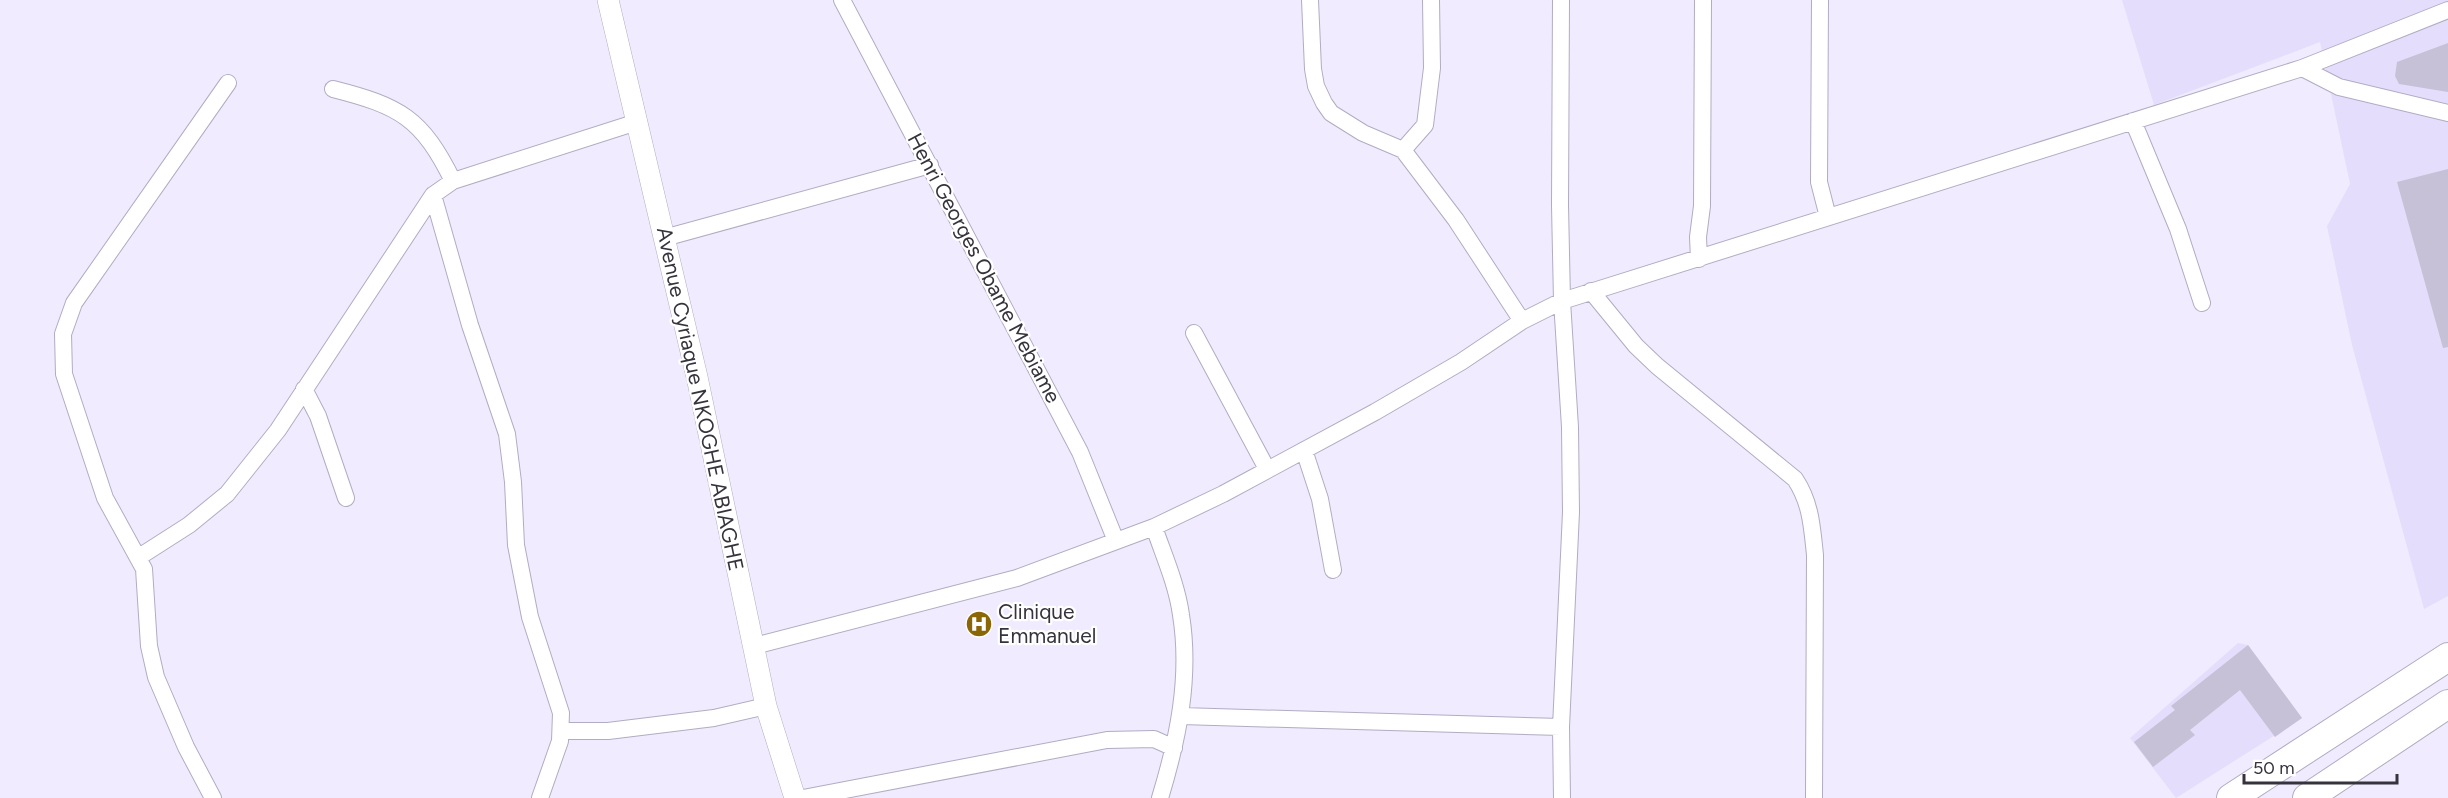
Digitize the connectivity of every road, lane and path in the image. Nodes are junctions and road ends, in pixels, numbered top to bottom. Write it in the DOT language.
graph roads {
  1 [pos="608,0"];
  2 [pos="842,0"];
  3 [pos="1310,0"];
  4 [pos="1431,0"];
  5 [pos="1561,0"];
  6 [pos="1703,0"];
  7 [pos="1820,0"];
  8 [pos="2448,10"];
  9 [pos="2302,68"];
  10 [pos="228,83"];
  11 [pos="333,89"];
  12 [pos="2448,113"];
  13 [pos="2133,121"];
  14 [pos="637,122"];
  15 [pos="1403,150"];
  16 [pos="930,165"];
  17 [pos="453,181"];
  18 [pos="433,195"];
  19 [pos="1828,217"];
  20 [pos="664,238"];
  21 [pos="1699,259"];
  22 [pos="1591,291"];
  23 [pos="1562,302"];
  24 [pos="2202,303"];
  25 [pos="1522,321"];
  26 [pos="1194,333"];
  27 [pos="304,389"];
  28 [pos="1304,450"];
  29 [pos="1267,469"];
  30 [pos="346,498"];
  31 [pos="1154,527"];
  32 [pos="1116,541"];
  33 [pos="139,557"];
  34 [pos="1333,570"];
  35 [pos="754,646"];
  36 [pos="2448,657"];
  37 [pos="2448,704"];
  38 [pos="766,706"];
  39 [pos="1181,716"];
  40 [pos="1561,727"];
  41 [pos="562,731"];
  42 [pos="1174,748"];
  43 [pos="213,798"];
  44 [pos="540,798"];
  45 [pos="795,798"];
  46 [pos="803,798"];
  47 [pos="1160,798"];
  48 [pos="1562,798"];
  49 [pos="1814,798"];
  50 [pos="2231,798"];
  51 [pos="2307,798"];
  1 -- 14 [label="street, Avenue Cyriaque NKOGHE ABIAGHE"];
  2 -- 16 [label="street, Henri Georges Obame Mebiame"];
  3 -- 15 [label="street"];
  4 -- 15 [label="street"];
  5 -- 23 [label="street"];
  6 -- 21 [label="street"];
  7 -- 19 [label="street"];
  8 -- 9 [label="street"];
  9 -- 12 [label="street"];
  9 -- 13 [label="street"];
  10 -- 33 [label="street"];
  11 -- 17 [label="street"];
  13 -- 19 [label="street"];
  13 -- 24 [label="street"];
  14 -- 17 [label="street"];
  14 -- 20 [label="street, Avenue Cyriaque NKOGHE ABIAGHE"];
  15 -- 25 [label="street"];
  16 -- 20 [label="street"];
  16 -- 32 [label="street, Henri Georges Obame Mebiame"];
  17 -- 18 [label="street"];
  18 -- 27 [label="street"];
  18 -- 41 [label="street"];
  19 -- 21 [label="street"];
  20 -- 35 [label="street, Avenue Cyriaque NKOGHE ABIAGHE"];
  21 -- 22 [label="street"];
  22 -- 23 [label="street"];
  22 -- 49 [label="street"];
  23 -- 25 [label="street"];
  23 -- 40 [label="street"];
  25 -- 28 [label="street"];
  26 -- 29 [label="street"];
  27 -- 30 [label="street"];
  27 -- 33 [label="street"];
  28 -- 29 [label="street"];
  28 -- 34 [label="street"];
  29 -- 31 [label="street"];
  31 -- 32 [label="street"];
  31 -- 39 [label="street"];
  32 -- 35 [label="street"];
  33 -- 43 [label="street"];
  35 -- 38 [label="street, Avenue Cyriaque NKOGHE ABIAGHE"];
  36 -- 50 [label="highway"];
  37 -- 51 [label="highway"];
  38 -- 41 [label="street"];
  38 -- 45 [label="street, Avenue Cyriaque NKOGHE ABIAGHE"];
  39 -- 40 [label="street"];
  39 -- 42 [label="street"];
  40 -- 48 [label="street"];
  41 -- 44 [label="street"];
  42 -- 46 [label="street"];
  42 -- 47 [label="street"];
}
